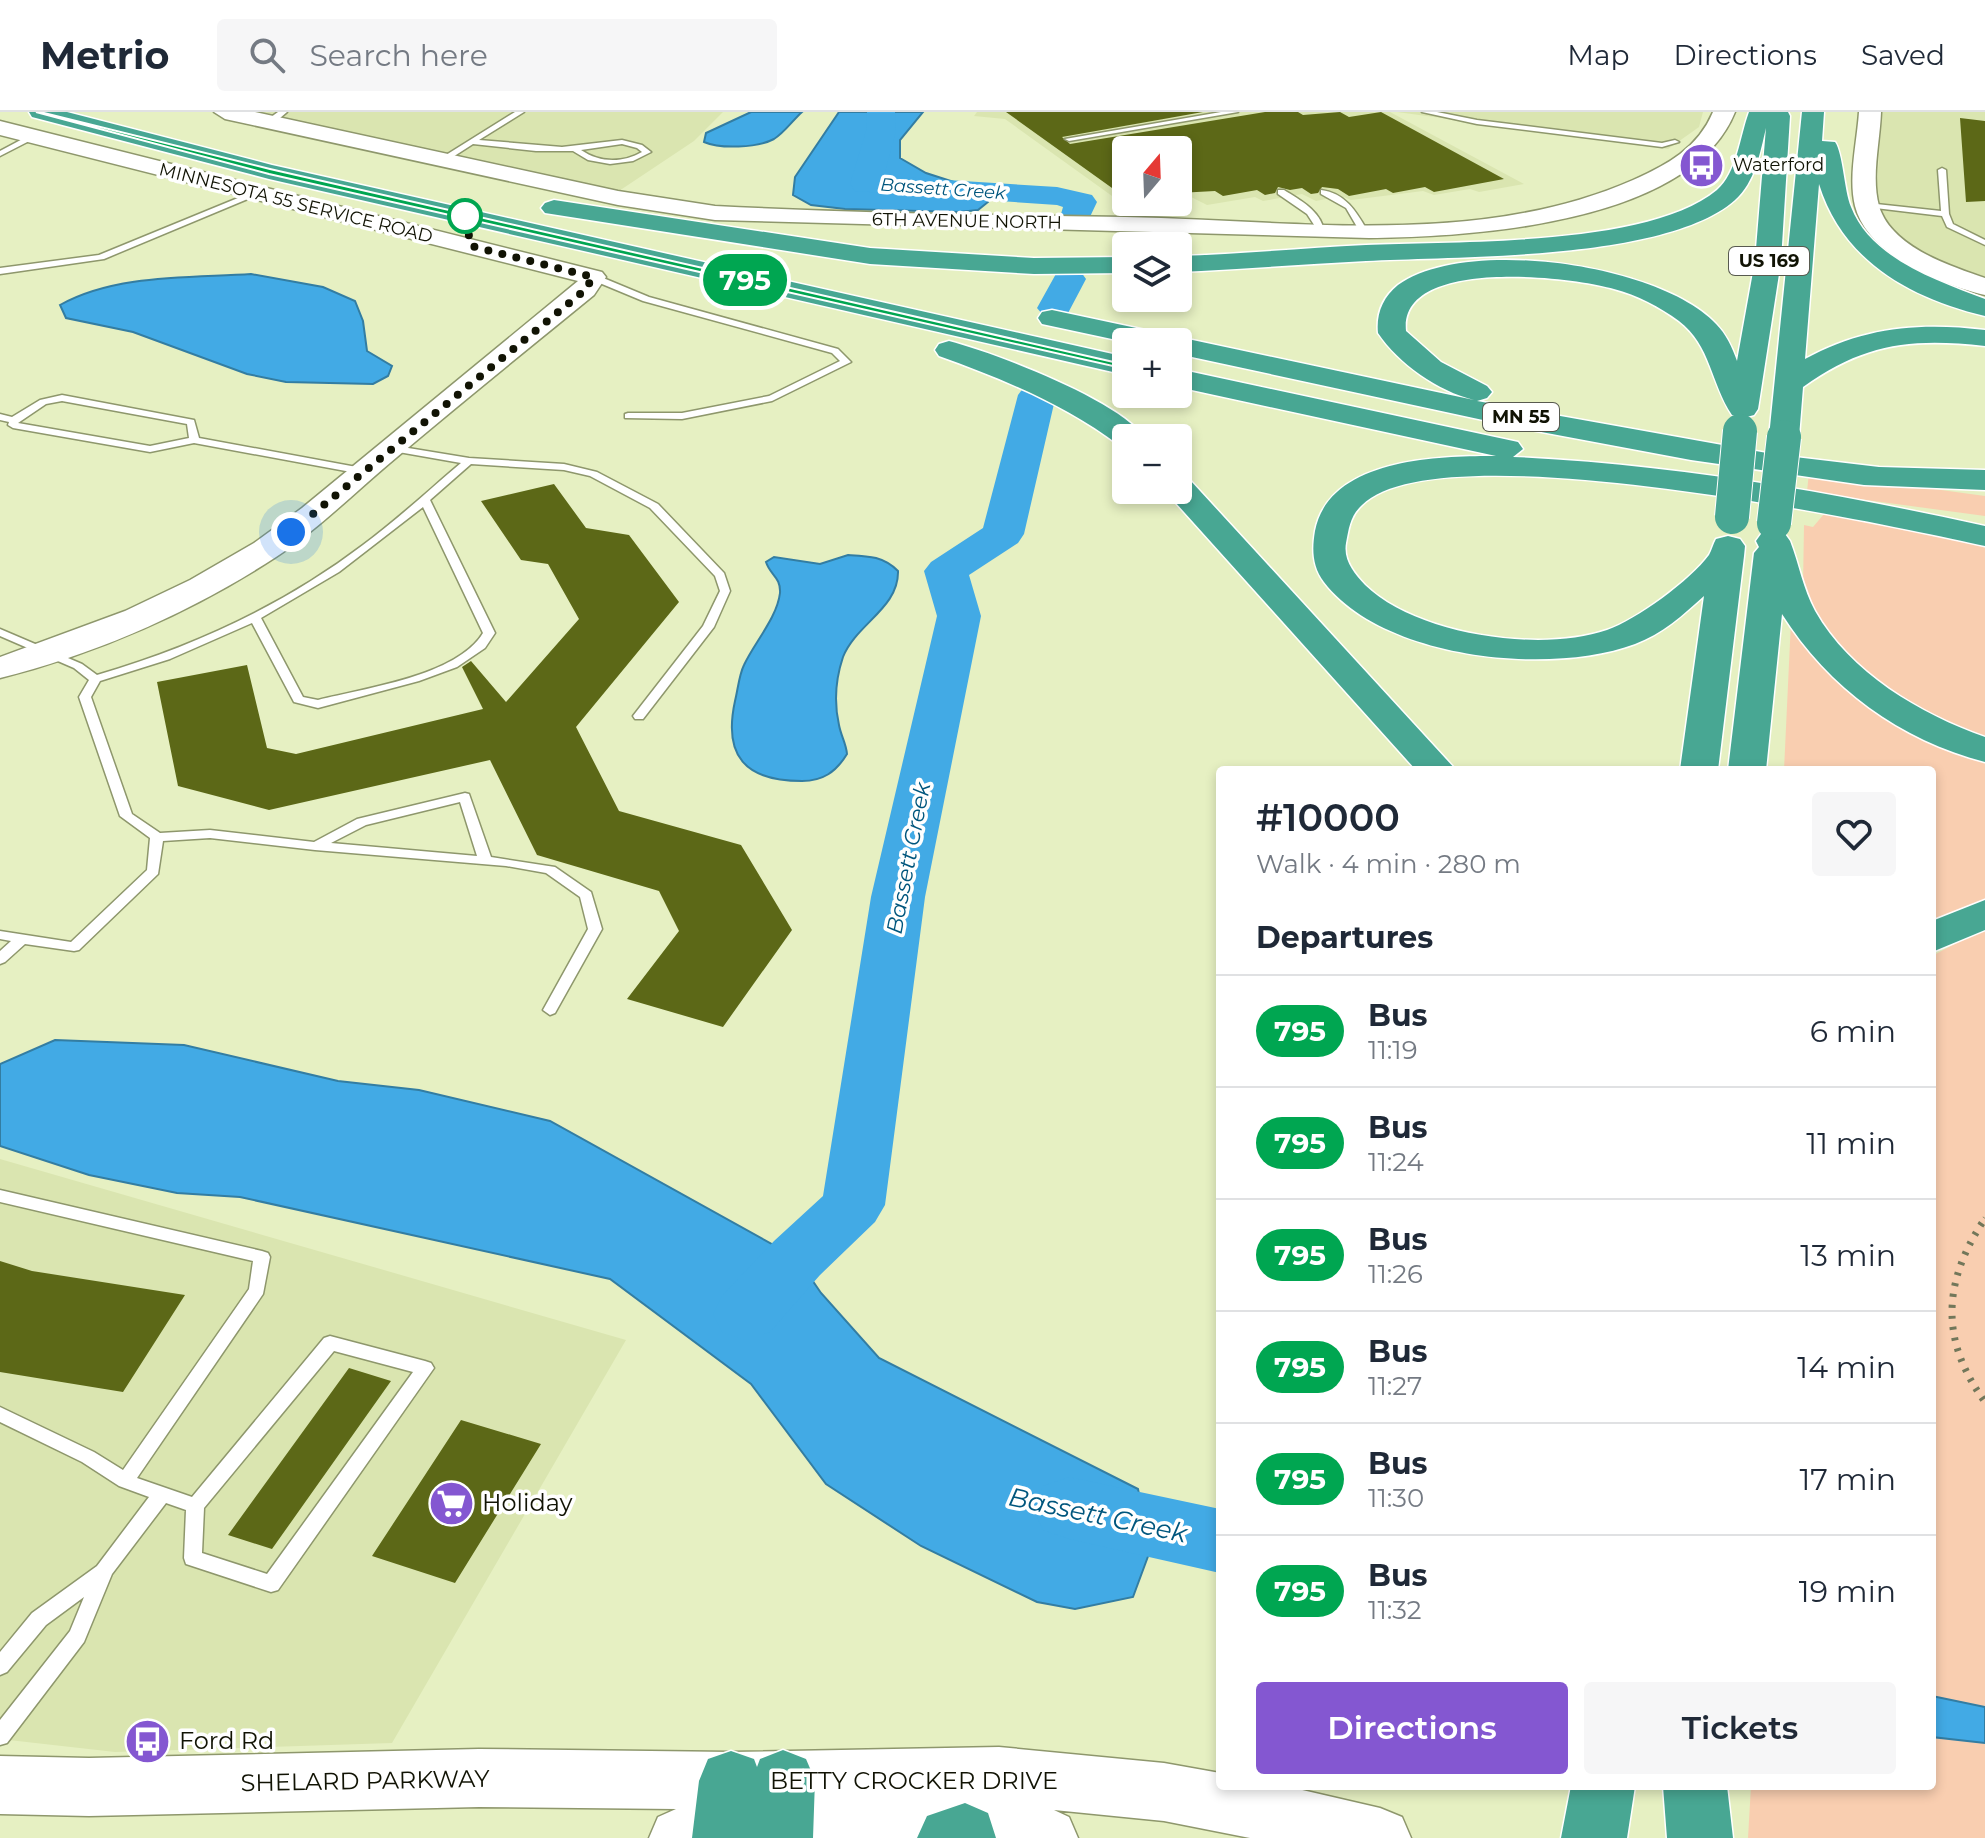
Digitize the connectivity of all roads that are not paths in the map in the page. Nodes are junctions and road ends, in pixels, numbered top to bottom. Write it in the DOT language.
graph roads {
  1 [pos="40,112"];
  2 [pos="138,112"];
  3 [pos="225,112"];
  4 [pos="520,112"];
  5 [pos="1234,112"];
  6 [pos="1426,112"];
  7 [pos="1724,112"];
  8 [pos="1760,112"];
  9 [pos="1779,112"];
  10 [pos="1813,112"];
  11 [pos="1824,112"];
  12 [pos="1870,112"];
  13 [pos="276,117"];
  14 [pos="0,128"];
  15 [pos="33,137"];
  16 [pos="1069,139"];
  17 [pos="472,142"];
  18 [pos="1704,147"];
  19 [pos="575,149"];
  20 [pos="0,154"];
  21 [pos="442,160"];
  22 [pos="1942,170"];
  23 [pos="1281,192"];
  24 [pos="1324,192"];
  25 [pos="258,193"];
  26 [pos="1867,205"];
  27 [pos="554,208"];
  28 [pos="1945,214"];
  29 [pos="1321,229"];
  30 [pos="1363,230"];
  31 [pos="1985,243"];
  32 [pos="649,258"];
  33 [pos="1192,263"];
  34 [pos="1112,265"];
  35 [pos="0,271"];
  36 [pos="593,277"];
  37 [pos="897,283"];
  38 [pos="1985,287"];
  39 [pos="1985,308"];
  40 [pos="1031,313"];
  41 [pos="1112,331"];
  42 [pos="1985,338"];
  43 [pos="1192,348"];
  44 [pos="1112,363"];
  45 [pos="1192,381"];
  46 [pos="1791,382"];
  47 [pos="628,416"];
  48 [pos="0,417"];
  49 [pos="14,420"];
  50 [pos="1742,420"];
  51 [pos="1112,426"];
  52 [pos="194,440"];
  53 [pos="1657,443"];
  54 [pos="390,448"];
  55 [pos="469,461"];
  56 [pos="362,471"];
  57 [pos="1867,476"];
  58 [pos="1985,480"];
  59 [pos="1705,485"];
  60 [pos="1985,489"];
  61 [pos="424,499"];
  62 [pos="1192,501"];
  63 [pos="1859,508"];
  64 [pos="1985,524"];
  65 [pos="1774,532"];
  66 [pos="1985,536"];
  67 [pos="1727,556"];
  68 [pos="255,617"];
  69 [pos="0,632"];
  70 [pos="50,653"];
  71 [pos="0,668"];
  72 [pos="95,679"];
  73 [pos="639,716"];
  74 [pos="1985,750"];
  75 [pos="1433,766"];
  76 [pos="1700,766"];
  77 [pos="1747,766"];
  78 [pos="157,837"];
  79 [pos="315,846"];
  80 [pos="485,859"];
  81 [pos="1985,913"];
  82 [pos="0,935"];
  83 [pos="1936,936"];
  84 [pos="21,940"];
  85 [pos="0,959"];
  86 [pos="550,1010"];
  87 [pos="0,1196"];
  88 [pos="0,1414"];
  89 [pos="125,1481"];
  90 [pos="162,1494"];
  91 [pos="195,1506"];
  92 [pos="104,1570"];
  93 [pos="0,1666"];
  94 [pos="0,1736"];
  95 [pos="0,1785"];
  96 [pos="1603,1790"];
  97 [pos="1604,1790"];
  98 [pos="1692,1790"];
  99 [pos="1693,1790"];
  100 [pos="743,1821"];
  101 [pos="958,1836"];
  102 [pos="1047,1838"];
  103 [pos="1380,1838"];
  104 [pos="1594,1838"];
  105 [pos="1602,1838"];
  106 [pos="1688,1838"];
  107 [pos="1700,1838"];
  1 -- 32 [label="highway"];
  2 -- 27 [label="highway"];
  3 -- 13 [label="street, 6TH AVENUE NORTH"];
  4 -- 17 [label="lane"];
  5 -- 16 [label="lane"];
  6 -- 18 [label="lane"];
  7 -- 18 [label="street"];
  8 -- 33 [label="highway"];
  9 -- 50 [label="highway, US 169"];
  10 -- 46 [label="highway, US 169"];
  11 -- 39 [label="highway"];
  12 -- 26 [label="street"];
  13 -- 21 [label="street, 6TH AVENUE NORTH"];
  14 -- 15 [label="street, MINNESOTA 55 SERVICE ROAD"];
  15 -- 20 [label="lane"];
  15 -- 25 [label="street, MINNESOTA 55 SERVICE ROAD"];
  17 -- 19 [label="lane"];
  17 -- 21 [label="lane"];
  18 -- 30 [label="street, 6TH AVENUE NORTH"];
  19 -- 19 [label="lane"];
  21 -- 29 [label="street, 6TH AVENUE NORTH"];
  22 -- 28 [label="lane"];
  23 -- 29 [label="lane"];
  24 -- 30 [label="lane"];
  25 -- 35 [label="lane"];
  25 -- 36 [label="street, MINNESOTA 55 SERVICE ROAD"];
  26 -- 28 [label="lane"];
  26 -- 38 [label="street"];
  27 -- 34 [label="highway"];
  27 -- 37 [label="highway"];
  28 -- 31 [label="lane"];
  29 -- 30 [label="street, 6TH AVENUE NORTH"];
  32 -- 44 [label="highway"];
  32 -- 51 [label="highway"];
  36 -- 47 [label="lane"];
  36 -- 54 [label="street"];
  40 -- 41 [label="highway"];
  42 -- 46 [label="highway"];
  43 -- 53 [label="highway, MN 55"];
  45 -- 59 [label="highway, MN 55"];
  46 -- 65 [label="highway, US 169, bridge"];
  48 -- 49 [label="lane"];
  49 -- 52 [label="lane"];
  49 -- 52 [label="lane"];
  50 -- 53 [label="highway"];
  50 -- 67 [label="highway, US 169, bridge"];
  52 -- 56 [label="lane"];
  53 -- 57 [label="highway, MN 55"];
  54 -- 55 [label="lane"];
  54 -- 56 [label="street"];
  55 -- 61 [label="lane"];
  55 -- 73 [label="lane"];
  56 -- 70 [label="street"];
  57 -- 58 [label="highway"];
  57 -- 60 [label="highway, MN 55"];
  59 -- 63 [label="highway, MN 55"];
  59 -- 67 [label="highway"];
  61 -- 68 [label="lane"];
  61 -- 68 [label="lane"];
  62 -- 75 [label="highway"];
  63 -- 64 [label="highway, MN 55"];
  63 -- 66 [label="highway"];
  65 -- 74 [label="highway"];
  65 -- 77 [label="highway, US 169"];
  67 -- 76 [label="highway, US 169"];
  68 -- 72 [label="lane"];
  69 -- 70 [label="lane"];
  70 -- 71 [label="street"];
  70 -- 72 [label="lane"];
  72 -- 78 [label="lane"];
  78 -- 79 [label="lane"];
  78 -- 84 [label="lane"];
  79 -- 80 [label="lane"];
  79 -- 80 [label="lane"];
  80 -- 86 [label="lane"];
  81 -- 83 [label="highway"];
  82 -- 84 [label="lane"];
  84 -- 85 [label="lane"];
  87 -- 89 [label="lane"];
  88 -- 89 [label="lane"];
  89 -- 90 [label="lane"];
  90 -- 91 [label="lane"];
  90 -- 92 [label="lane"];
  91 -- 91 [label="lane"];
  92 -- 93 [label="lane"];
  92 -- 94 [label="lane"];
  95 -- 100 [label="street, SHELARD PARKWAY"];
  96 -- 104 [label="highway"];
  97 -- 105 [label="highway"];
  98 -- 106 [label="highway"];
  99 -- 107 [label="highway"];
  100 -- 101 [label="street"];
  100 -- 103 [label="street, BETTY CROCKER DRIVE"];
  101 -- 102 [label="street"];
}
